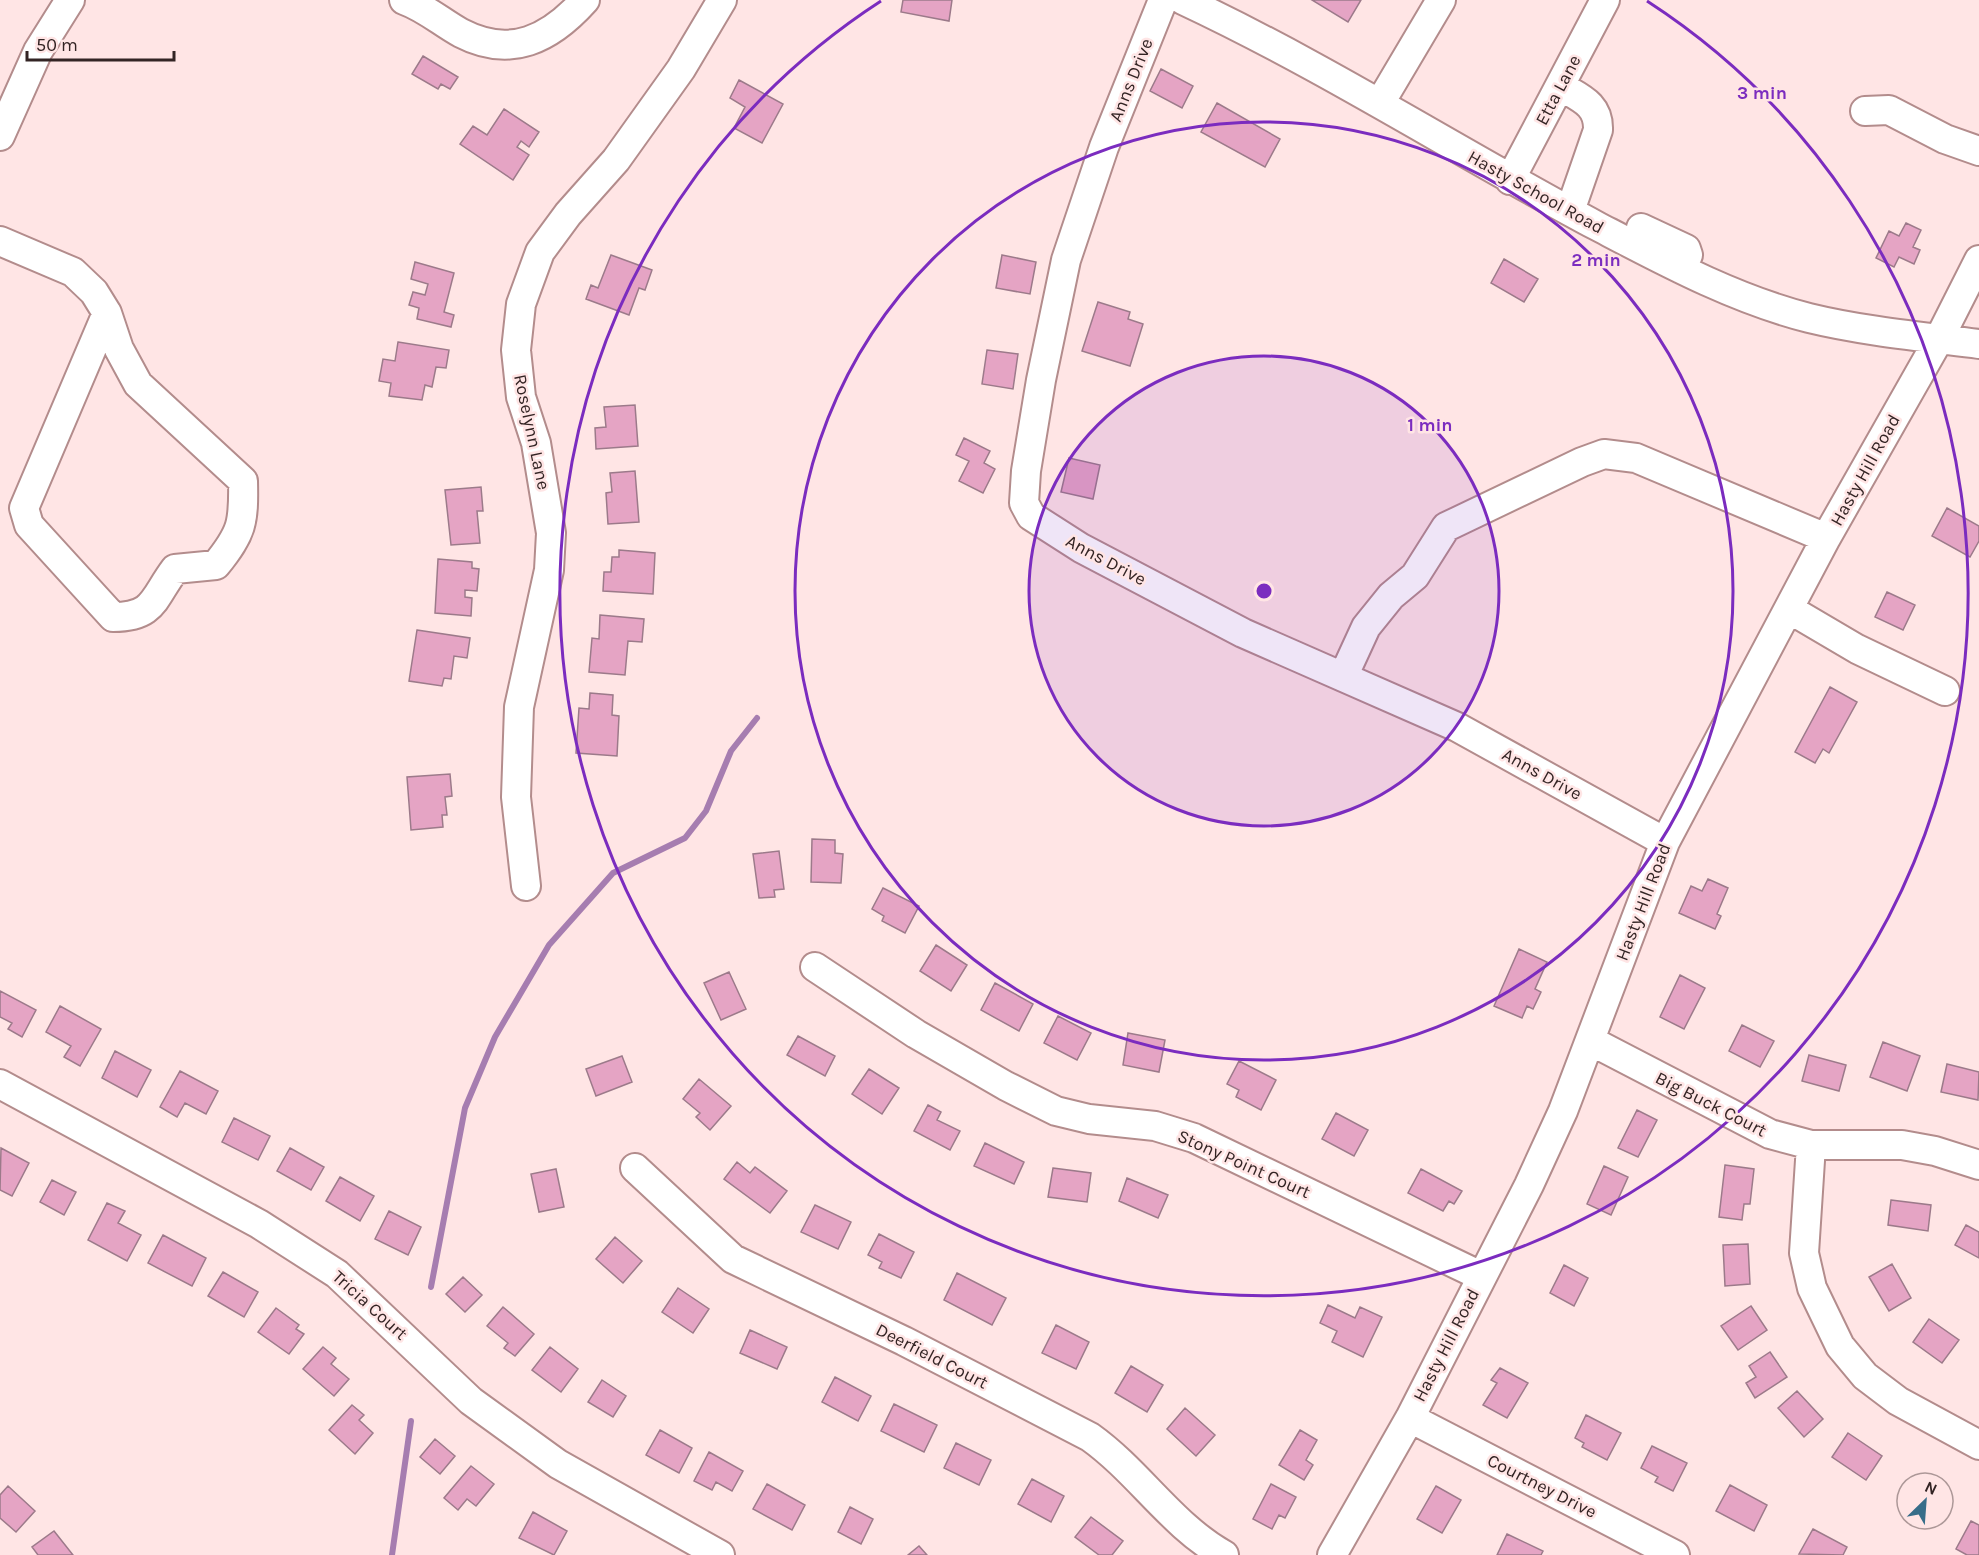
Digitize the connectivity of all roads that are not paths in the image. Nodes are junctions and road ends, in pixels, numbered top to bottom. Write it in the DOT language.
graph roads {
  1 [pos="70,0"];
  2 [pos="404,0"];
  3 [pos="585,0"];
  4 [pos="722,0"];
  5 [pos="1163,0"];
  6 [pos="1183,0"];
  7 [pos="1441,0"];
  8 [pos="1605,0"];
  9 [pos="1560,86"];
  10 [pos="1380,103"];
  11 [pos="1865,111"];
  12 [pos="0,136"];
  13 [pos="1979,151"];
  14 [pos="1510,180"];
  15 [pos="1573,202"];
  16 [pos="0,241"];
  17 [pos="1979,260"];
  18 [pos="107,313"];
  19 [pos="1939,339"];
  20 [pos="1979,344"];
  21 [pos="1826,538"];
  22 [pos="1789,609"];
  23 [pos="1343,678"];
  24 [pos="1945,691"];
  25 [pos="1665,842"];
  26 [pos="526,886"];
  27 [pos="815,967"];
  28 [pos="1591,1041"];
  29 [pos="0,1084"];
  30 [pos="1811,1145"];
  31 [pos="1979,1165"];
  32 [pos="634,1168"];
  33 [pos="1481,1276"];
  34 [pos="1410,1418"];
  35 [pos="1979,1445"];
  36 [pos="720,1555"];
  37 [pos="1224,1555"];
  38 [pos="1332,1555"];
  39 [pos="1675,1555"];
  1 -- 12 [label="street"];
  2 -- 3 [label="street"];
  4 -- 26 [label="street, Roselynn Lane"];
  5 -- 23 [label="street, Anns Drive"];
  6 -- 10 [label="street, Hasty School Road"];
  7 -- 10 [label="street"];
  8 -- 9 [label="street, Etta Lane"];
  9 -- 14 [label="street, Etta Lane"];
  9 -- 15 [label="street"];
  10 -- 14 [label="street, Hasty School Road"];
  11 -- 13 [label="street"];
  14 -- 15 [label="street, Hasty School Road"];
  15 -- 19 [label="street, Hasty School Road"];
  16 -- 18 [label="street"];
  17 -- 19 [label="street, Hasty Hill Road"];
  18 -- 18 [label="street"];
  19 -- 20 [label="street, Hasty School Road"];
  19 -- 21 [label="street, Hasty Hill Road"];
  21 -- 22 [label="street, Hasty Hill Road"];
  21 -- 23 [label="street"];
  22 -- 24 [label="street"];
  22 -- 25 [label="street, Hasty Hill Road"];
  23 -- 25 [label="street, Anns Drive"];
  25 -- 28 [label="street, Hasty Hill Road"];
  27 -- 33 [label="street, Stony Point Court"];
  28 -- 30 [label="street, Big Buck Court"];
  28 -- 33 [label="street, Hasty Hill Road"];
  29 -- 36 [label="street, Tricia Court"];
  30 -- 31 [label="street, Big Buck Court"];
  30 -- 35 [label="street"];
  32 -- 37 [label="street, Deerfield Court"];
  33 -- 34 [label="street, Hasty Hill Road"];
  34 -- 38 [label="street, Hasty Hill Road"];
  34 -- 39 [label="street, Courtney Drive"];
}
